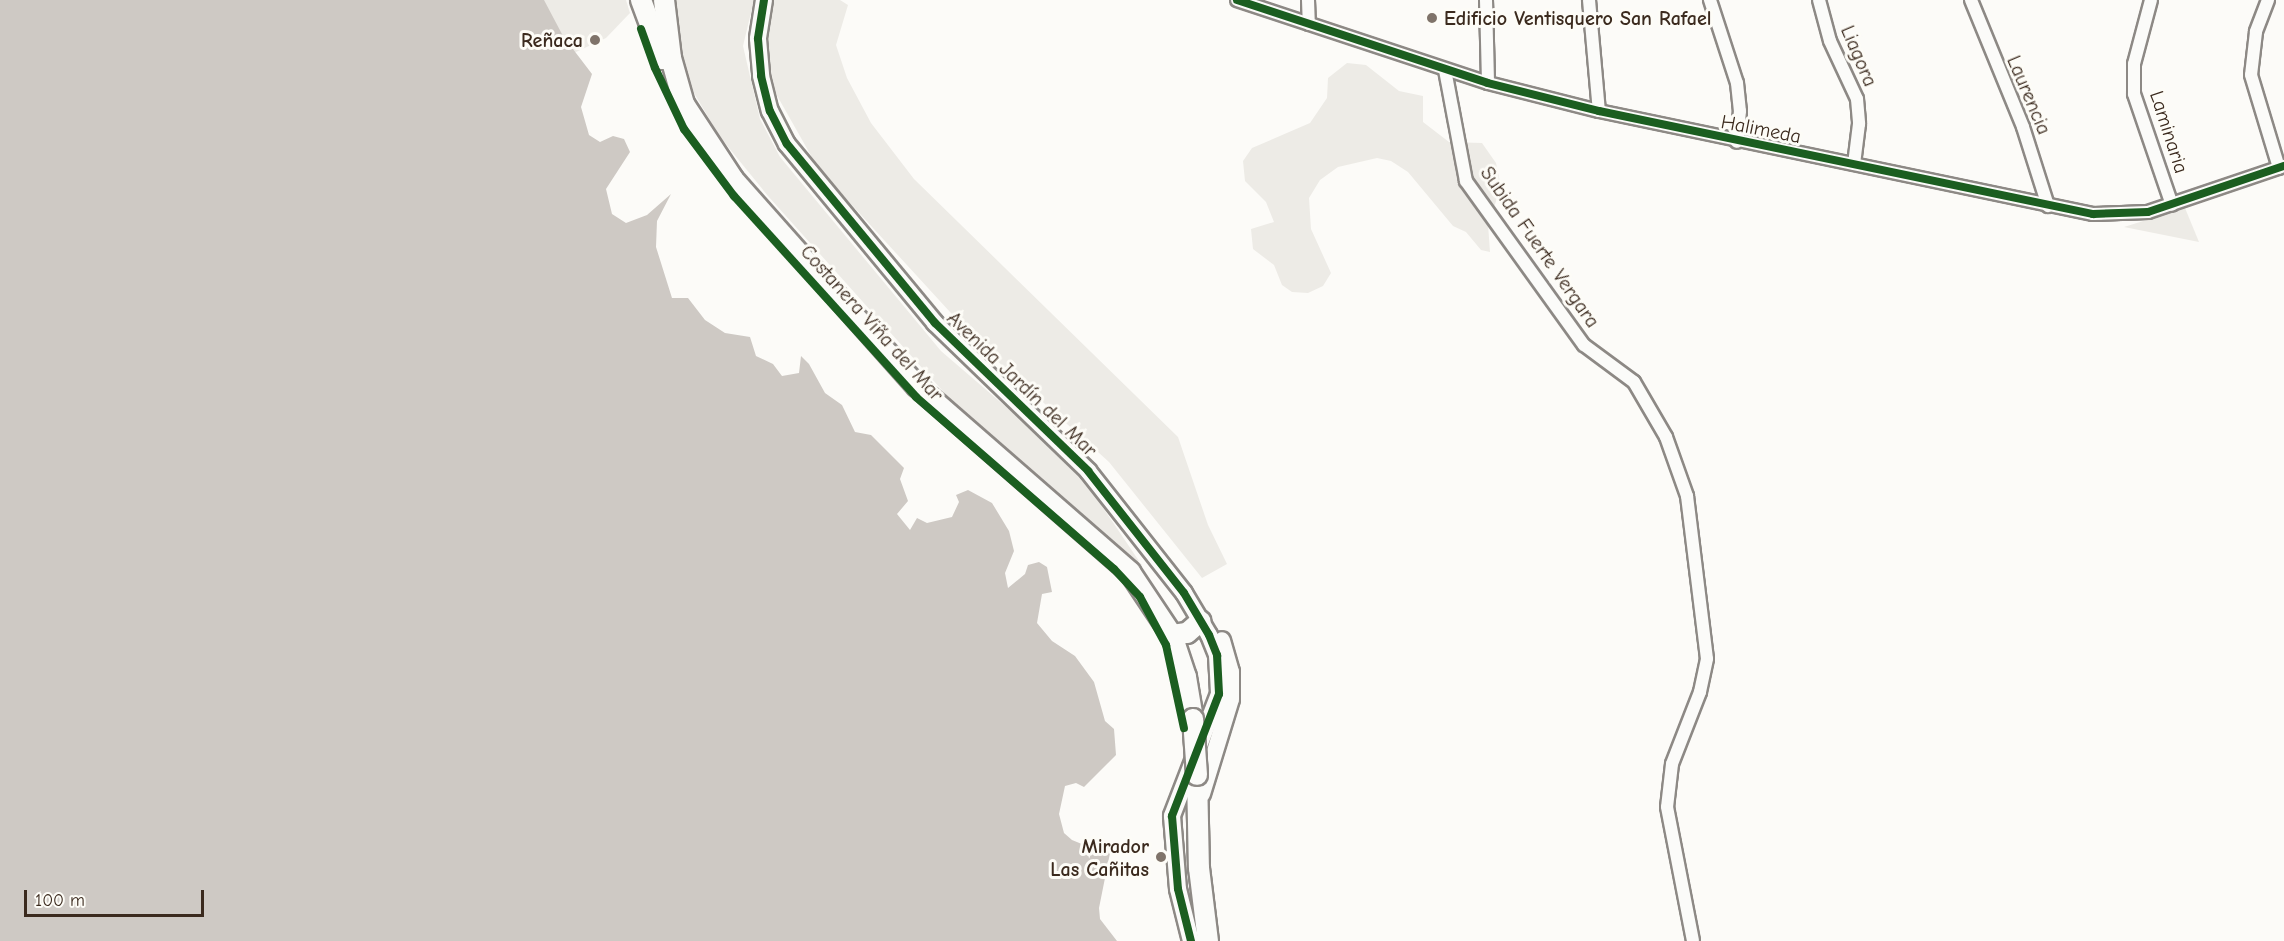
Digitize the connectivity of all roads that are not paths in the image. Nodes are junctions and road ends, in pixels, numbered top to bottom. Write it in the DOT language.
graph roads {
  1 [pos="641,0"];
  2 [pos="664,0"];
  3 [pos="764,0"];
  4 [pos="1237,0"];
  5 [pos="1308,0"];
  6 [pos="1486,0"];
  7 [pos="1589,0"];
  8 [pos="1710,0"];
  9 [pos="1819,0"];
  10 [pos="1971,0"];
  11 [pos="2151,0"];
  12 [pos="2268,0"];
  13 [pos="1309,24"];
  14 [pos="1445,70"];
  15 [pos="1488,83"];
  16 [pos="684,104"];
  17 [pos="1599,111"];
  18 [pos="1737,142"];
  19 [pos="1854,164"];
  20 [pos="2282,167"];
  21 [pos="2172,205"];
  22 [pos="2048,206"];
  23 [pos="1184,593"];
  24 [pos="1201,621"];
  25 [pos="1172,635"];
  26 [pos="1197,815"];
  27 [pos="1191,941"];
  28 [pos="1208,941"];
  29 [pos="1693,941"];
  1 -- 16 [label="main road"];
  2 -- 16 [label="main road"];
  3 -- 23 [label="street, Avenida Jardín del Mar"];
  4 -- 13 [label="street, Halimeda"];
  5 -- 13 [label="street"];
  6 -- 15 [label="street"];
  7 -- 17 [label="street"];
  8 -- 18 [label="street"];
  9 -- 19 [label="street, Liagora"];
  10 -- 22 [label="street, Laurencia"];
  11 -- 21 [label="street, Laminaria"];
  12 -- 20 [label="street"];
  13 -- 14 [label="street, Halimeda"];
  14 -- 15 [label="street, Halimeda"];
  14 -- 29 [label="street, Subida Fuerte Vergara"];
  15 -- 17 [label="street, Halimeda"];
  16 -- 25 [label="main road"];
  17 -- 18 [label="street, Halimeda"];
  18 -- 19 [label="street, Halimeda"];
  19 -- 22 [label="street, Halimeda"];
  20 -- 21 [label="street, Halimeda"];
  21 -- 22 [label="street, Halimeda"];
  23 -- 24 [label="street, Avenida Jardín del Mar"];
  23 -- 26 [label="street, Avenida Jardín del Mar"];
  24 -- 25 [label="main road"];
  24 -- 27 [label="street, Avenida Jardín del Mar"];
  25 -- 26 [label="main road, bridge"];
  26 -- 28 [label="main road"];
}
